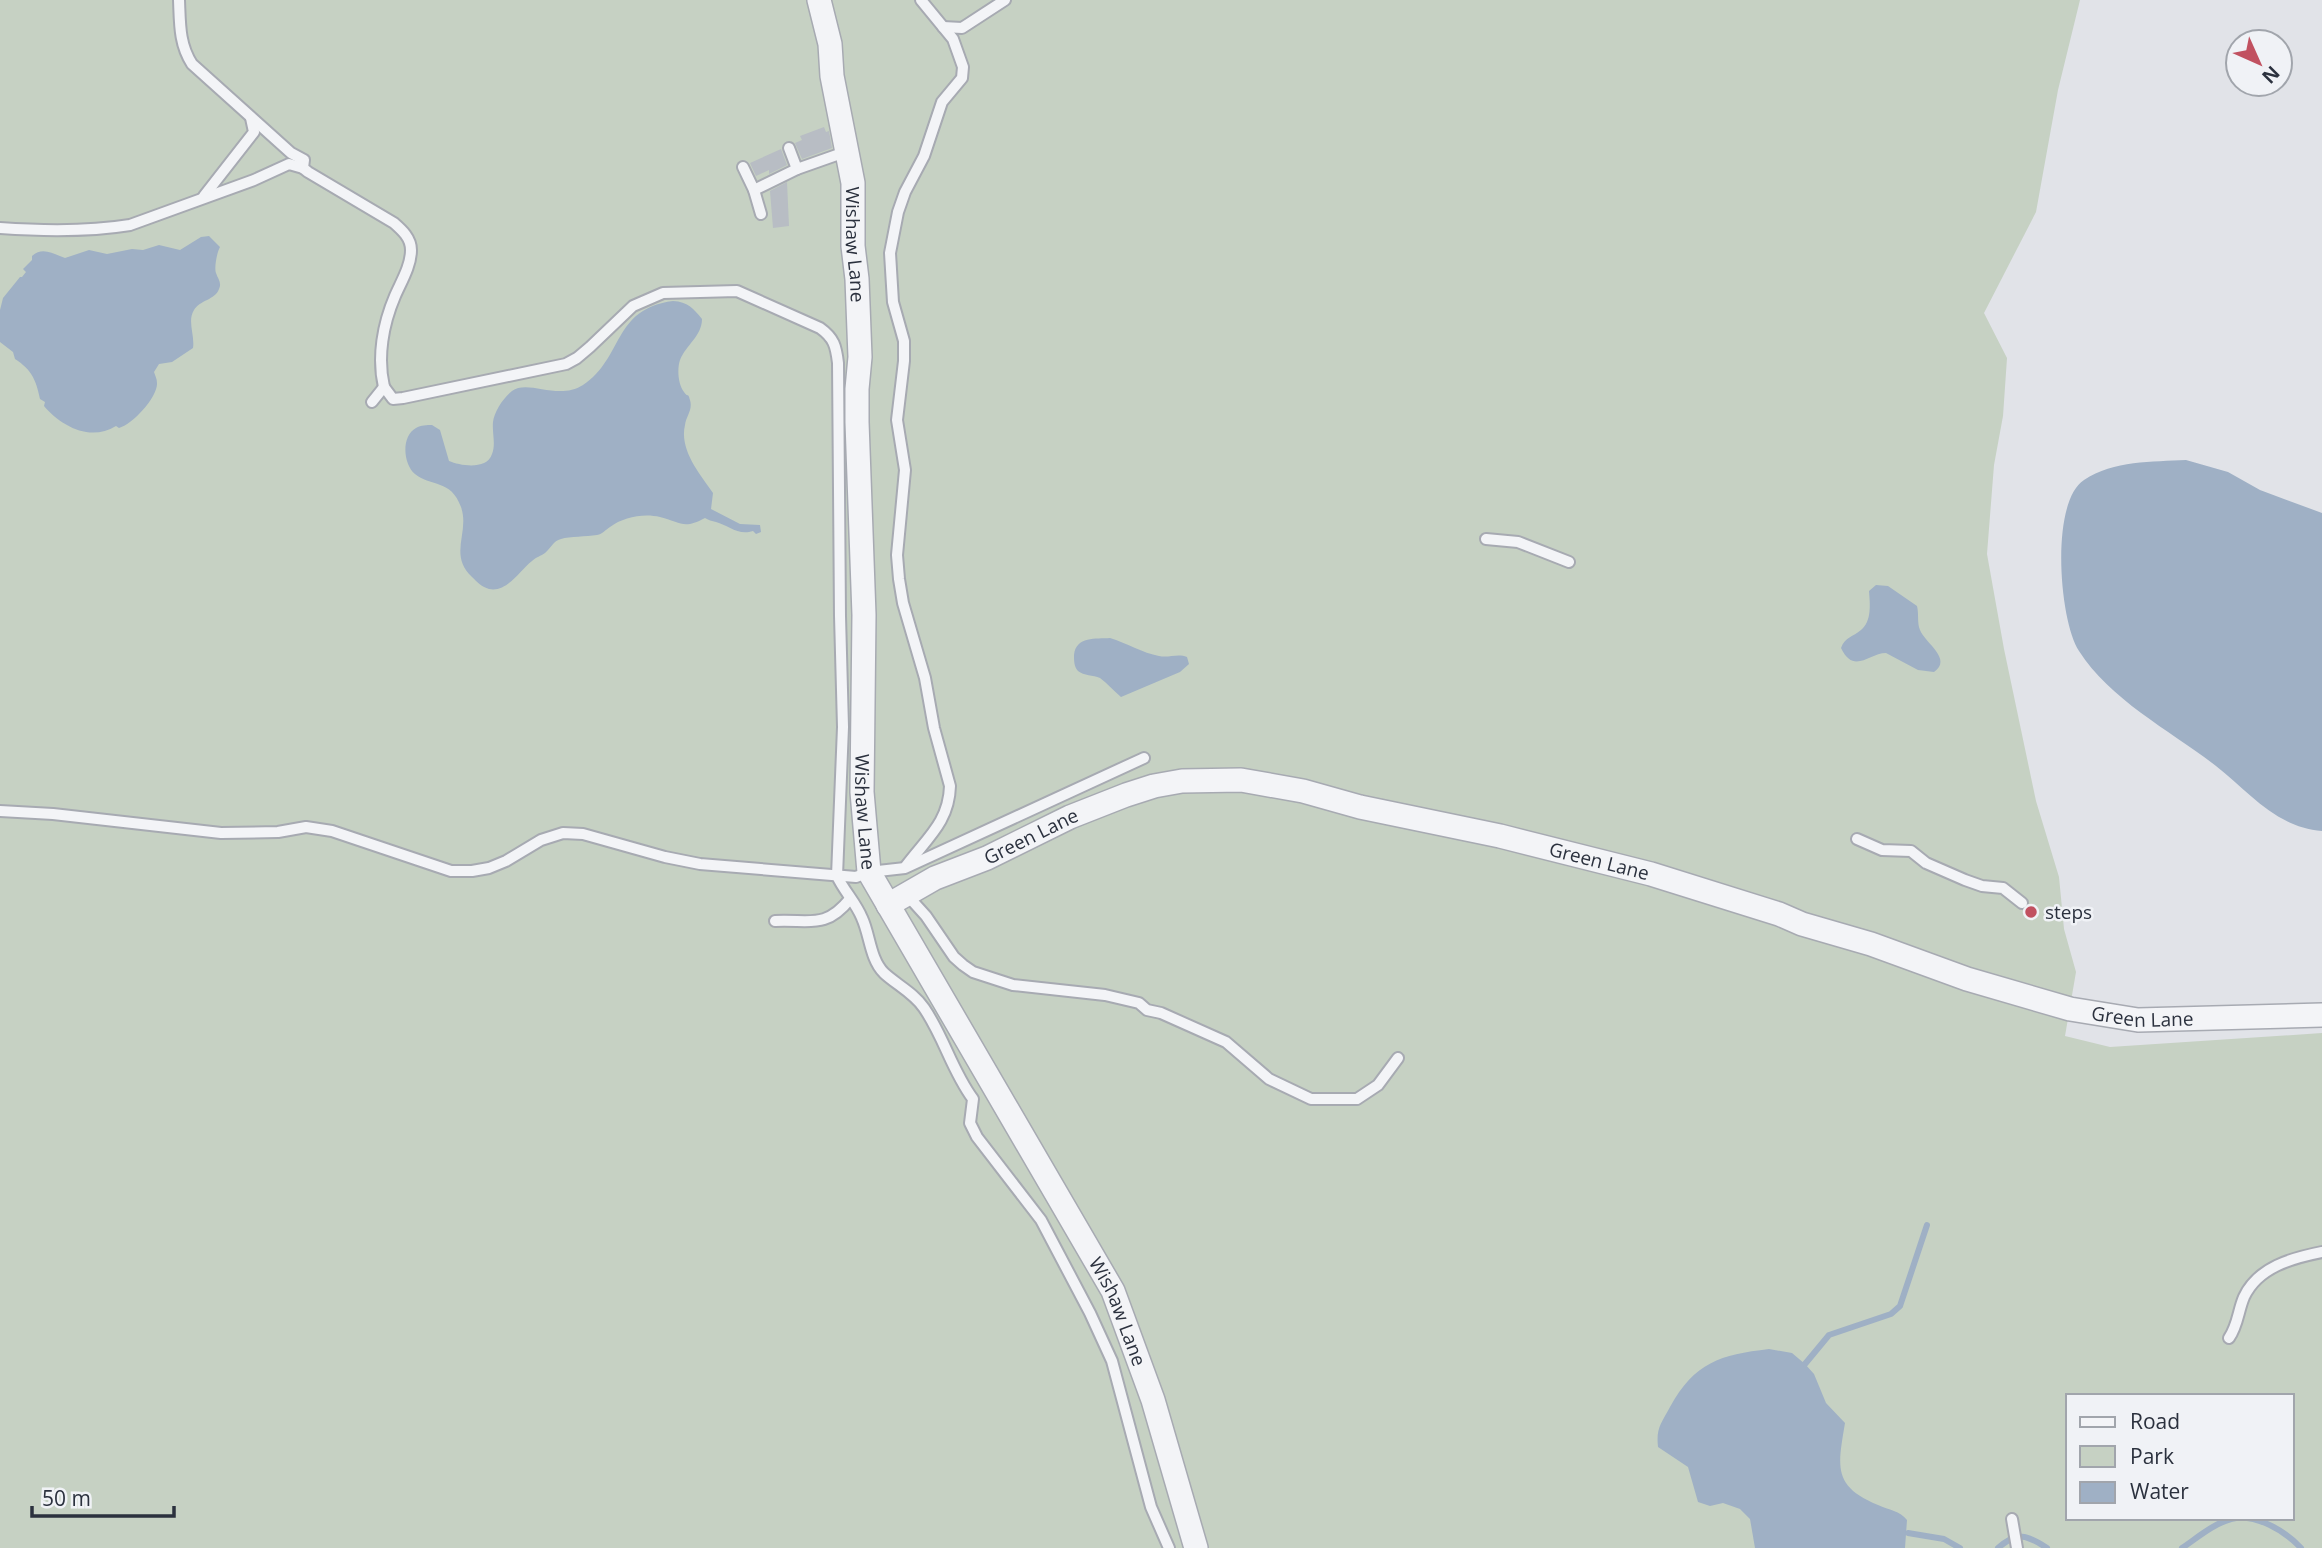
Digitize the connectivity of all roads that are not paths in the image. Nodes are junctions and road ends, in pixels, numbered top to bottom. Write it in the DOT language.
graph roads {
  1 [pos="179,0"];
  2 [pos="818,0"];
  3 [pos="921,0"];
  4 [pos="1005,0"];
  5 [pos="943,27"];
  6 [pos="259,130"];
  7 [pos="789,148"];
  8 [pos="848,150"];
  9 [pos="290,159"];
  10 [pos="743,167"];
  11 [pos="797,169"];
  12 [pos="221,172"];
  13 [pos="223,190"];
  14 [pos="754,190"];
  15 [pos="202,198"];
  16 [pos="761,214"];
  17 [pos="0,228"];
  18 [pos="384,387"];
  19 [pos="393,399"];
  20 [pos="1486,539"];
  21 [pos="1569,562"];
  22 [pos="1144,758"];
  23 [pos="0,811"];
  24 [pos="1857,839"];
  25 [pos="905,868"];
  26 [pos="869,872"];
  27 [pos="837,876"];
  28 [pos="850,899"];
  29 [pos="897,900"];
  30 [pos="2022,903"];
  31 [pos="775,921"];
  32 [pos="2322,1015"];
  33 [pos="1398,1058"];
  34 [pos="2322,1252"];
  35 [pos="2230,1338"];
  36 [pos="2012,1519"];
  37 [pos="1169,1548"];
  38 [pos="1196,1548"];
  39 [pos="2017,1548"];
  1 -- 6 [label="lane"];
  2 -- 8 [label="street, Wishaw Lane"];
  3 -- 5 [label="lane"];
  4 -- 5 [label="lane"];
  5 -- 25 [label="lane"];
  6 -- 9 [label="lane"];
  6 -- 12 [label="lane"];
  7 -- 11 [label="lane"];
  8 -- 11 [label="lane"];
  8 -- 26 [label="street, Wishaw Lane"];
  9 -- 13 [label="lane"];
  9 -- 18 [label="lane"];
  10 -- 14 [label="lane"];
  11 -- 14 [label="lane"];
  12 -- 13 [label="lane"];
  12 -- 15 [label="lane"];
  13 -- 15 [label="lane"];
  14 -- 16 [label="lane"];
  15 -- 17 [label="lane"];
  18 -- 19 [label="lane"];
  18 -- 19 [label="lane"];
  19 -- 27 [label="lane"];
  20 -- 21 [label="lane"];
  22 -- 25 [label="lane"];
  23 -- 27 [label="lane"];
  24 -- 30 [label="lane"];
  25 -- 26 [label="lane"];
  26 -- 27 [label="lane"];
  26 -- 29 [label="street, Wishaw Lane"];
  27 -- 28 [label="lane"];
  28 -- 31 [label="lane"];
  28 -- 37 [label="lane"];
  29 -- 32 [label="street, Green Lane"];
  29 -- 33 [label="lane"];
  29 -- 38 [label="street, Wishaw Lane"];
  34 -- 35 [label="lane"];
  36 -- 39 [label="lane"];
}
